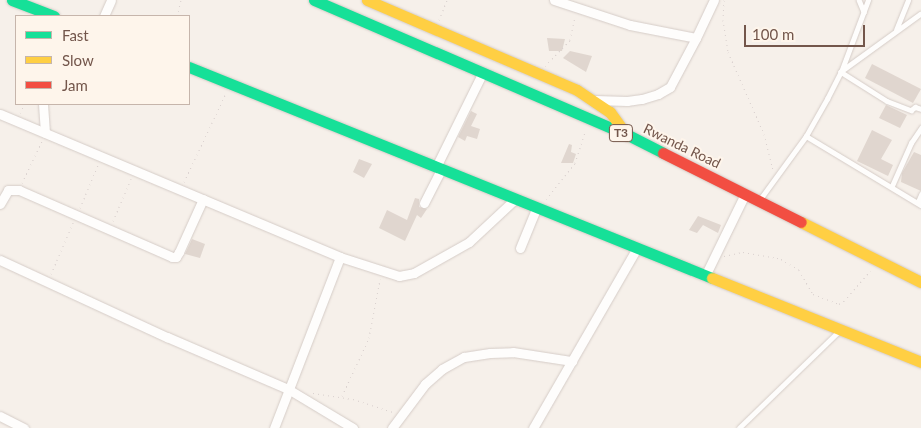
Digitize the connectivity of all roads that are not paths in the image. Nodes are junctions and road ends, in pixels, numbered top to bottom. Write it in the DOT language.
graph roads {
  1 [pos="111,0"];
  2 [pos="314,0"];
  3 [pos="366,0"];
  4 [pos="554,0"];
  5 [pos="714,0"];
  6 [pos="858,0"];
  7 [pos="868,0"];
  8 [pos="908,0"];
  9 [pos="16,1"];
  10 [pos="864,12"];
  11 [pos="921,14"];
  12 [pos="51,15"];
  13 [pos="104,15"];
  14 [pos="896,31"];
  15 [pos="696,38"];
  16 [pos="190,67"];
  17 [pos="841,72"];
  18 [pos="482,74"];
  19 [pos="595,100"];
  20 [pos="43,105"];
  21 [pos="921,109"];
  22 [pos="0,114"];
  23 [pos="921,128"];
  24 [pos="45,133"];
  25 [pos="628,135"];
  26 [pos="806,136"];
  27 [pos="438,168"];
  28 [pos="892,186"];
  29 [pos="745,194"];
  30 [pos="921,196"];
  31 [pos="202,200"];
  32 [pos="514,200"];
  33 [pos="759,201"];
  34 [pos="424,203"];
  35 [pos="0,204"];
  36 [pos="919,204"];
  37 [pos="537,209"];
  38 [pos="520,248"];
  39 [pos="637,248"];
  40 [pos="340,257"];
  41 [pos="0,260"];
  42 [pos="706,274"];
  43 [pos="921,282"];
  44 [pos="841,329"];
  45 [pos="572,361"];
  46 [pos="921,362"];
  47 [pos="288,389"];
  48 [pos="0,416"];
  49 [pos="24,428"];
  50 [pos="274,428"];
  51 [pos="353,428"];
  52 [pos="392,428"];
  53 [pos="533,428"];
  54 [pos="739,428"];
  1 -- 13 [label="street"];
  2 -- 18 [label="main road, Rwanda Road / T3"];
  3 -- 19 [label="main road"];
  4 -- 15 [label="street"];
  5 -- 15 [label="street"];
  6 -- 10 [label="lane"];
  7 -- 10 [label="lane"];
  8 -- 14 [label="lane"];
  9 -- 12 [label="main road"];
  10 -- 17 [label="lane"];
  11 -- 14 [label="lane"];
  14 -- 17 [label="lane"];
  15 -- 19 [label="street"];
  16 -- 27 [label="main road"];
  17 -- 21 [label="lane"];
  17 -- 26 [label="lane"];
  18 -- 25 [label="main road, Rwanda Road / T3"];
  18 -- 27 [label="street"];
  19 -- 25 [label="main road"];
  20 -- 24 [label="street"];
  22 -- 24 [label="street"];
  23 -- 28 [label="lane"];
  24 -- 31 [label="street"];
  25 -- 29 [label="main road, Rwanda Road / T3"];
  26 -- 28 [label="lane"];
  26 -- 33 [label="lane"];
  27 -- 32 [label="main road"];
  27 -- 34 [label="street"];
  28 -- 36 [label="lane"];
  29 -- 33 [label="main road, Rwanda Road / T3"];
  29 -- 42 [label="street"];
  30 -- 36 [label="lane"];
  31 -- 35 [label="street"];
  31 -- 40 [label="street"];
  32 -- 37 [label="main road"];
  32 -- 40 [label="street"];
  33 -- 43 [label="main road, Rwanda Road / T3"];
  37 -- 38 [label="street"];
  37 -- 39 [label="main road"];
  39 -- 42 [label="main road"];
  39 -- 45 [label="street"];
  40 -- 47 [label="street"];
  41 -- 47 [label="street"];
  42 -- 44 [label="main road"];
  44 -- 46 [label="main road"];
  44 -- 54 [label="lane"];
  45 -- 52 [label="street"];
  45 -- 53 [label="street"];
  47 -- 50 [label="street"];
  47 -- 51 [label="street"];
  48 -- 49 [label="street"];
}
